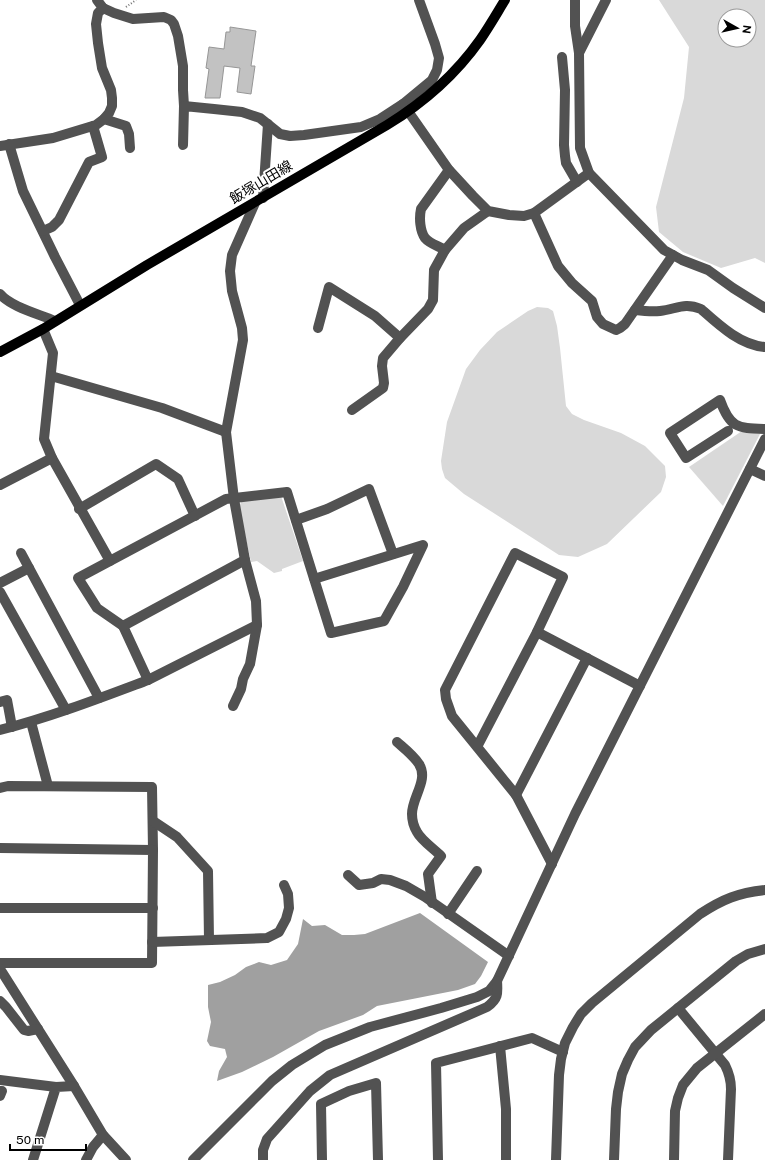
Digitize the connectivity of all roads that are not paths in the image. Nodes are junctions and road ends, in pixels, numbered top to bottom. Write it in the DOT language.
graph roads {
  1 [pos="419,0"];
  2 [pos="505,0"];
  3 [pos="575,0"];
  4 [pos="606,0"];
  5 [pos="100,4"];
  6 [pos="579,53"];
  7 [pos="562,57"];
  8 [pos="184,106"];
  9 [pos="405,108"];
  10 [pos="104,119"];
  11 [pos="268,124"];
  12 [pos="93,126"];
  13 [pos="4,145"];
  14 [pos="183,145"];
  15 [pos="130,148"];
  16 [pos="449,170"];
  17 [pos="589,173"];
  18 [pos="577,182"];
  19 [pos="259,200"];
  20 [pos="488,211"];
  21 [pos="534,213"];
  22 [pos="43,231"];
  23 [pos="445,250"];
  24 [pos="673,255"];
  25 [pos="0,294"];
  26 [pos="80,305"];
  27 [pos="765,308"];
  28 [pos="634,310"];
  29 [pos="55,321"];
  30 [pos="318,328"];
  31 [pos="43,329"];
  32 [pos="400,338"];
  33 [pos="765,347"];
  34 [pos="0,352"];
  35 [pos="51,376"];
  36 [pos="352,410"];
  37 [pos="765,429"];
  38 [pos="728,431"];
  39 [pos="226,432"];
  40 [pos="765,438"];
  41 [pos="52,458"];
  42 [pos="750,469"];
  43 [pos="765,476"];
  44 [pos="0,485"];
  45 [pos="234,499"];
  46 [pos="80,508"];
  47 [pos="195,516"];
  48 [pos="296,520"];
  49 [pos="21,553"];
  50 [pos="393,554"];
  51 [pos="245,560"];
  52 [pos="110,561"];
  53 [pos="29,568"];
  54 [pos="314,579"];
  55 [pos="0,582"];
  56 [pos="0,592"];
  57 [pos="257,625"];
  58 [pos="123,626"];
  59 [pos="537,632"];
  60 [pos="587,658"];
  61 [pos="148,680"];
  62 [pos="640,686"];
  63 [pos="99,698"];
  64 [pos="0,702"];
  65 [pos="233,706"];
  66 [pos="66,710"];
  67 [pos="31,722"];
  68 [pos="12,727"];
  69 [pos="0,730"];
  70 [pos="397,742"];
  71 [pos="478,747"];
  72 [pos="48,786"];
  73 [pos="0,788"];
  74 [pos="516,795"];
  75 [pos="153,821"];
  76 [pos="0,848"];
  77 [pos="153,850"];
  78 [pos="552,864"];
  79 [pos="477,871"];
  80 [pos="348,875"];
  81 [pos="284,885"];
  82 [pos="765,890"];
  83 [pos="432,902"];
  84 [pos="0,908"];
  85 [pos="153,908"];
  86 [pos="448,914"];
  87 [pos="209,940"];
  88 [pos="152,942"];
  89 [pos="765,949"];
  90 [pos="509,956"];
  91 [pos="0,963"];
  92 [pos="0,969"];
  93 [pos="497,981"];
  94 [pos="0,1001"];
  95 [pos="678,1008"];
  96 [pos="765,1014"];
  97 [pos="38,1029"];
  98 [pos="500,1046"];
  99 [pos="563,1052"];
  100 [pos="715,1053"];
  101 [pos="0,1080"];
  102 [pos="74,1086"];
  103 [pos="56,1087"];
  104 [pos="0,1091"];
  105 [pos="0,1096"];
  106 [pos="103,1135"];
  107 [pos="34,1160"];
  108 [pos="86,1160"];
  109 [pos="126,1160"];
  110 [pos="193,1160"];
  111 [pos="263,1160"];
  112 [pos="322,1160"];
  113 [pos="378,1160"];
  114 [pos="438,1160"];
  115 [pos="506,1160"];
  116 [pos="556,1160"];
  117 [pos="614,1160"];
  118 [pos="674,1160"];
  119 [pos="728,1160"];
  1 -- 9 [label="street"];
  2 -- 9 [label="main road, 飯塚山田線"];
  3 -- 6 [label="street"];
  4 -- 6 [label="street"];
  5 -- 8 [label="street"];
  5 -- 10 [label="street"];
  6 -- 17 [label="street"];
  7 -- 18 [label="street"];
  8 -- 11 [label="street"];
  8 -- 14 [label="street"];
  9 -- 11 [label="street"];
  9 -- 16 [label="street"];
  9 -- 19 [label="main road, 飯塚山田線"];
  10 -- 12 [label="street"];
  10 -- 15 [label="street"];
  11 -- 19 [label="street"];
  12 -- 13 [label="street"];
  12 -- 22 [label="street"];
  13 -- 22 [label="street"];
  16 -- 20 [label="street"];
  16 -- 23 [label="street"];
  17 -- 18 [label="street"];
  17 -- 24 [label="street"];
  18 -- 21 [label="street"];
  19 -- 26 [label="main road, 飯塚山田線"];
  19 -- 39 [label="street"];
  20 -- 21 [label="street"];
  20 -- 23 [label="street"];
  21 -- 28 [label="street"];
  22 -- 26 [label="street"];
  23 -- 32 [label="street"];
  24 -- 27 [label="street"];
  24 -- 28 [label="street"];
  25 -- 29 [label="street"];
  26 -- 29 [label="main road, 飯塚山田線"];
  28 -- 33 [label="street"];
  29 -- 31 [label="main road, 飯塚山田線"];
  30 -- 32 [label="street"];
  31 -- 34 [label="main road, 飯塚山田線"];
  31 -- 35 [label="street"];
  32 -- 36 [label="street"];
  35 -- 39 [label="street"];
  35 -- 41 [label="street"];
  37 -- 38 [label="street"];
  39 -- 45 [label="street"];
  40 -- 42 [label="street"];
  41 -- 44 [label="street"];
  41 -- 46 [label="street"];
  42 -- 43 [label="street"];
  42 -- 62 [label="street"];
  45 -- 47 [label="street"];
  45 -- 48 [label="street"];
  45 -- 51 [label="street"];
  46 -- 47 [label="street"];
  46 -- 52 [label="street"];
  47 -- 52 [label="street"];
  48 -- 50 [label="street"];
  48 -- 54 [label="street"];
  49 -- 53 [label="street"];
  50 -- 54 [label="street"];
  50 -- 54 [label="street"];
  51 -- 57 [label="street"];
  51 -- 58 [label="street"];
  52 -- 58 [label="street"];
  53 -- 55 [label="street"];
  53 -- 63 [label="street"];
  56 -- 66 [label="street"];
  57 -- 61 [label="street"];
  57 -- 65 [label="street"];
  58 -- 61 [label="street"];
  59 -- 60 [label="street"];
  59 -- 71 [label="street"];
  59 -- 71 [label="street"];
  60 -- 62 [label="street"];
  60 -- 74 [label="street"];
  61 -- 63 [label="street"];
  62 -- 78 [label="street"];
  63 -- 66 [label="street"];
  64 -- 68 [label="street"];
  66 -- 67 [label="street"];
  67 -- 68 [label="street"];
  67 -- 72 [label="street"];
  68 -- 69 [label="street"];
  70 -- 83 [label="street"];
  71 -- 74 [label="street"];
  72 -- 73 [label="street"];
  72 -- 75 [label="street"];
  74 -- 78 [label="street"];
  75 -- 77 [label="street"];
  75 -- 87 [label="street"];
  76 -- 77 [label="street"];
  77 -- 85 [label="street"];
  78 -- 90 [label="street"];
  79 -- 86 [label="street"];
  80 -- 83 [label="street"];
  81 -- 87 [label="street"];
  82 -- 99 [label="street"];
  83 -- 86 [label="street"];
  84 -- 85 [label="street"];
  85 -- 88 [label="street"];
  86 -- 90 [label="street"];
  87 -- 88 [label="street"];
  88 -- 91 [label="street"];
  89 -- 95 [label="street"];
  90 -- 93 [label="street"];
  92 -- 97 [label="street"];
  93 -- 110 [label="street"];
  93 -- 111 [label="street"];
  94 -- 97 [label="street"];
  95 -- 100 [label="street"];
  95 -- 117 [label="street"];
  96 -- 100 [label="street"];
  97 -- 102 [label="street"];
  98 -- 99 [label="street"];
  98 -- 114 [label="street"];
  98 -- 115 [label="street"];
  99 -- 116 [label="street"];
  100 -- 118 [label="street"];
  100 -- 119 [label="street"];
  101 -- 103 [label="street"];
  102 -- 103 [label="street"];
  102 -- 106 [label="street"];
  103 -- 107 [label="street"];
  104 -- 105 [label="street"];
  106 -- 108 [label="street"];
  106 -- 109 [label="street"];
  112 -- 113 [label="street"];
}
